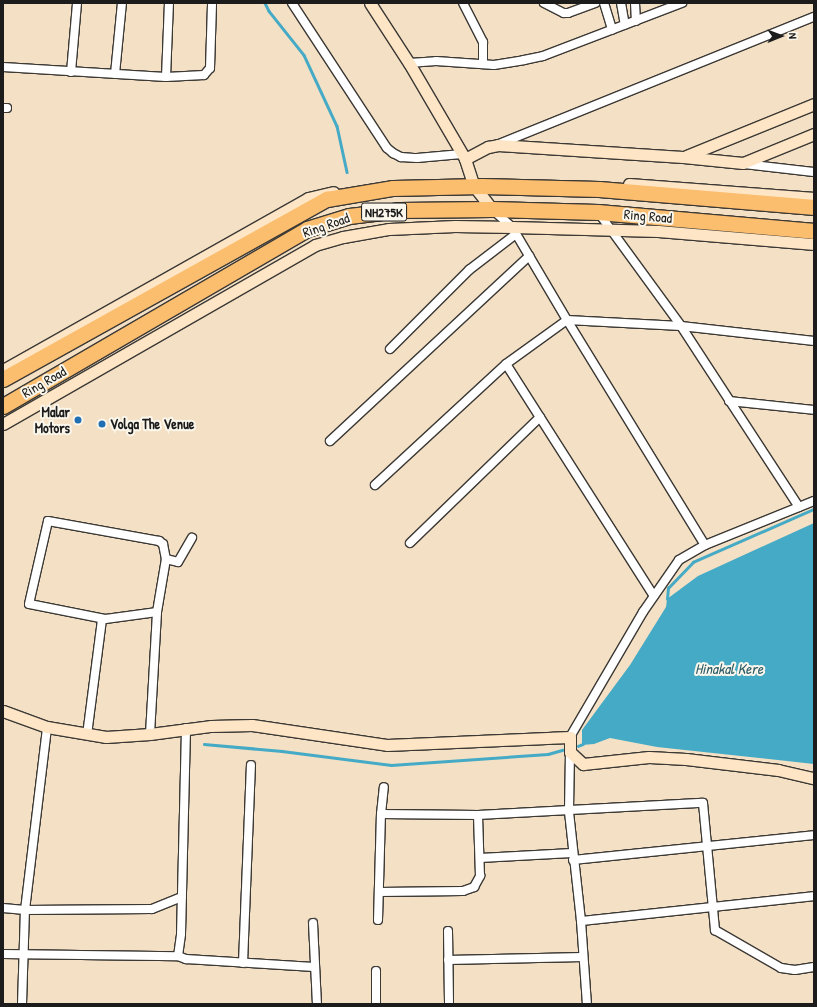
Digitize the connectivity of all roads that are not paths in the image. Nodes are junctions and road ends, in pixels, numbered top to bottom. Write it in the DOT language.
graph roads {
  1 [pos="77,3"];
  2 [pos="122,3"];
  3 [pos="169,3"];
  4 [pos="212,3"];
  5 [pos="292,3"];
  6 [pos="370,3"];
  7 [pos="463,3"];
  8 [pos="544,3"];
  9 [pos="595,3"];
  10 [pos="604,3"];
  11 [pos="621,3"];
  12 [pos="635,3"];
  13 [pos="677,4"];
  14 [pos="814,17"];
  15 [pos="636,21"];
  16 [pos="624,25"];
  17 [pos="612,30"];
  18 [pos="409,63"];
  19 [pos="483,64"];
  20 [pos="3,67"];
  21 [pos="71,72"];
  22 [pos="116,74"];
  23 [pos="166,77"];
  24 [pos="814,104"];
  25 [pos="814,134"];
  26 [pos="498,145"];
  27 [pos="464,157"];
  28 [pos="684,157"];
  29 [pos="743,164"];
  30 [pos="814,172"];
  31 [pos="473,183"];
  32 [pos="814,198"];
  33 [pos="814,207"];
  34 [pos="492,209"];
  35 [pos="598,212"];
  36 [pos="610,229"];
  37 [pos="514,230"];
  38 [pos="814,231"];
  39 [pos="814,244"];
  40 [pos="529,256"];
  41 [pos="567,320"];
  42 [pos="681,326"];
  43 [pos="814,341"];
  44 [pos="390,348"];
  45 [pos="506,364"];
  46 [pos="3,370"];
  47 [pos="3,379"];
  48 [pos="729,400"];
  49 [pos="3,406"];
  50 [pos="814,410"];
  51 [pos="540,417"];
  52 [pos="3,424"];
  53 [pos="330,441"];
  54 [pos="375,486"];
  55 [pos="814,501"];
  56 [pos="799,507"];
  57 [pos="192,538"];
  58 [pos="410,543"];
  59 [pos="705,545"];
  60 [pos="166,559"];
  61 [pos="654,596"];
  62 [pos="157,612"];
  63 [pos="102,619"];
  64 [pos="3,711"];
  65 [pos="47,727"];
  66 [pos="186,728"];
  67 [pos="150,734"];
  68 [pos="87,735"];
  69 [pos="570,738"];
  70 [pos="570,752"];
  71 [pos="252,765"];
  72 [pos="814,778"];
  73 [pos="384,787"];
  74 [pos="569,812"];
  75 [pos="381,814"];
  76 [pos="478,816"];
  77 [pos="814,835"];
  78 [pos="707,846"];
  79 [pos="573,857"];
  80 [pos="480,858"];
  81 [pos="379,892"];
  82 [pos="814,896"];
  83 [pos="182,898"];
  84 [pos="712,907"];
  85 [pos="3,908"];
  86 [pos="25,910"];
  87 [pos="378,920"];
  88 [pos="580,921"];
  89 [pos="312,922"];
  90 [pos="448,931"];
  91 [pos="23,953"];
  92 [pos="3,954"];
  93 [pos="178,956"];
  94 [pos="583,957"];
  95 [pos="448,960"];
  96 [pos="243,963"];
  97 [pos="314,967"];
  98 [pos="814,967"];
  99 [pos="376,971"];
  100 [pos="22,1004"];
  101 [pos="317,1004"];
  102 [pos="376,1004"];
  103 [pos="449,1004"];
  104 [pos="587,1004"];
  1 -- 21 [label="street"];
  2 -- 22 [label="street"];
  3 -- 23 [label="street"];
  4 -- 23 [label="street"];
  5 -- 27 [label="street"];
  6 -- 18 [label="street"];
  7 -- 19 [label="street"];
  8 -- 9 [label="street"];
  10 -- 17 [label="street"];
  11 -- 16 [label="street"];
  12 -- 15 [label="street"];
  13 -- 15 [label="street"];
  14 -- 26 [label="street"];
  15 -- 16 [label="street"];
  16 -- 17 [label="street"];
  17 -- 19 [label="street"];
  18 -- 19 [label="street"];
  18 -- 27 [label="street"];
  20 -- 21 [label="street"];
  21 -- 22 [label="street"];
  22 -- 23 [label="street"];
  24 -- 28 [label="street"];
  25 -- 29 [label="street"];
  26 -- 27 [label="street"];
  26 -- 28 [label="street"];
  27 -- 31 [label="street"];
  28 -- 29 [label="street"];
  29 -- 30 [label="street"];
  31 -- 32 [label="street"];
  31 -- 33 [label="highway, Ring Road / NH275K"];
  31 -- 34 [label="street"];
  31 -- 46 [label="street"];
  31 -- 47 [label="highway, Ring Road / NH275K"];
  34 -- 35 [label="highway, Ring Road / NH275K"];
  34 -- 37 [label="street"];
  34 -- 49 [label="highway, Ring Road / NH275K"];
  35 -- 36 [label="street"];
  35 -- 38 [label="highway, Ring Road / NH275K"];
  36 -- 37 [label="street"];
  36 -- 39 [label="street"];
  36 -- 42 [label="street"];
  37 -- 40 [label="street"];
  37 -- 44 [label="street"];
  37 -- 52 [label="street"];
  40 -- 41 [label="street"];
  40 -- 53 [label="street"];
  41 -- 42 [label="street"];
  41 -- 45 [label="street"];
  41 -- 59 [label="street"];
  42 -- 43 [label="street"];
  42 -- 48 [label="street"];
  45 -- 51 [label="street"];
  45 -- 54 [label="street"];
  48 -- 50 [label="street"];
  48 -- 56 [label="street"];
  51 -- 58 [label="street"];
  51 -- 61 [label="street"];
  55 -- 56 [label="street"];
  56 -- 59 [label="street"];
  57 -- 60 [label="street"];
  59 -- 61 [label="street"];
  60 -- 62 [label="street"];
  60 -- 63 [label="street"];
  61 -- 69 [label="street"];
  62 -- 63 [label="street"];
  62 -- 67 [label="street"];
  63 -- 68 [label="street"];
  64 -- 65 [label="street"];
  65 -- 68 [label="street"];
  65 -- 86 [label="street"];
  66 -- 67 [label="street"];
  66 -- 69 [label="street"];
  66 -- 83 [label="street"];
  67 -- 68 [label="street"];
  69 -- 70 [label="street"];
  70 -- 72 [label="street"];
  70 -- 74 [label="street"];
  71 -- 96 [label="street"];
  73 -- 75 [label="street"];
  74 -- 76 [label="street"];
  74 -- 78 [label="street"];
  74 -- 79 [label="street"];
  75 -- 76 [label="street"];
  75 -- 81 [label="street"];
  76 -- 80 [label="street"];
  77 -- 78 [label="street"];
  78 -- 79 [label="street"];
  78 -- 84 [label="street"];
  79 -- 80 [label="street"];
  79 -- 88 [label="street"];
  80 -- 81 [label="street"];
  81 -- 87 [label="street"];
  82 -- 84 [label="street"];
  83 -- 86 [label="street"];
  83 -- 93 [label="street"];
  84 -- 88 [label="street"];
  84 -- 98 [label="street"];
  85 -- 86 [label="street"];
  86 -- 91 [label="street"];
  88 -- 94 [label="street"];
  89 -- 97 [label="street"];
  90 -- 95 [label="street"];
  91 -- 92 [label="street"];
  91 -- 93 [label="street"];
  91 -- 100 [label="street"];
  93 -- 96 [label="street"];
  94 -- 95 [label="street"];
  94 -- 104 [label="street"];
  95 -- 103 [label="street"];
  96 -- 97 [label="street"];
  97 -- 101 [label="street"];
  99 -- 102 [label="street"];
}
